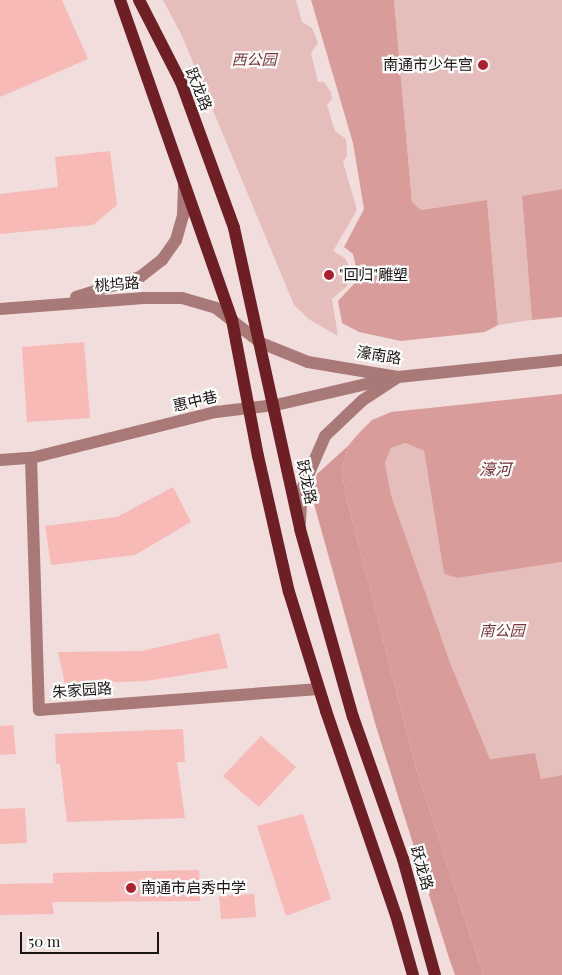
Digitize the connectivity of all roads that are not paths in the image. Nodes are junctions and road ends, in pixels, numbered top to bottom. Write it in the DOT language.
graph roads {
  1 [pos="120,0"];
  2 [pos="138,0"];
  3 [pos="176,154"];
  4 [pos="46,305"];
  5 [pos="0,309"];
  6 [pos="232,320"];
  7 [pos="261,343"];
  8 [pos="562,360"];
  9 [pos="398,377"];
  10 [pos="276,405"];
  11 [pos="247,407"];
  12 [pos="30,458"];
  13 [pos="0,460"];
  14 [pos="300,529"];
  15 [pos="319,689"];
  16 [pos="413,975"];
  17 [pos="435,975"];
  1 -- 3 [label="main road"];
  2 -- 7 [label="main road, 跃龙路"];
  3 -- 4 [label="street"];
  3 -- 6 [label="main road"];
  4 -- 5 [label="street, 桃坞路"];
  4 -- 6 [label="street, 桃坞路"];
  6 -- 7 [label="street, 濠南路"];
  6 -- 11 [label="main road"];
  7 -- 9 [label="street, 濠南路"];
  7 -- 10 [label="main road, 跃龙路"];
  8 -- 9 [label="street, 濠南路"];
  9 -- 10 [label="street, 惠中巷"];
  9 -- 14 [label="street"];
  10 -- 11 [label="street, 惠中巷"];
  10 -- 14 [label="main road, 跃龙路"];
  11 -- 12 [label="street, 惠中巷"];
  11 -- 15 [label="main road"];
  12 -- 13 [label="street, 惠中巷"];
  12 -- 15 [label="street, 朱家园路"];
  14 -- 17 [label="main road, 跃龙路"];
  15 -- 16 [label="main road"];
}
